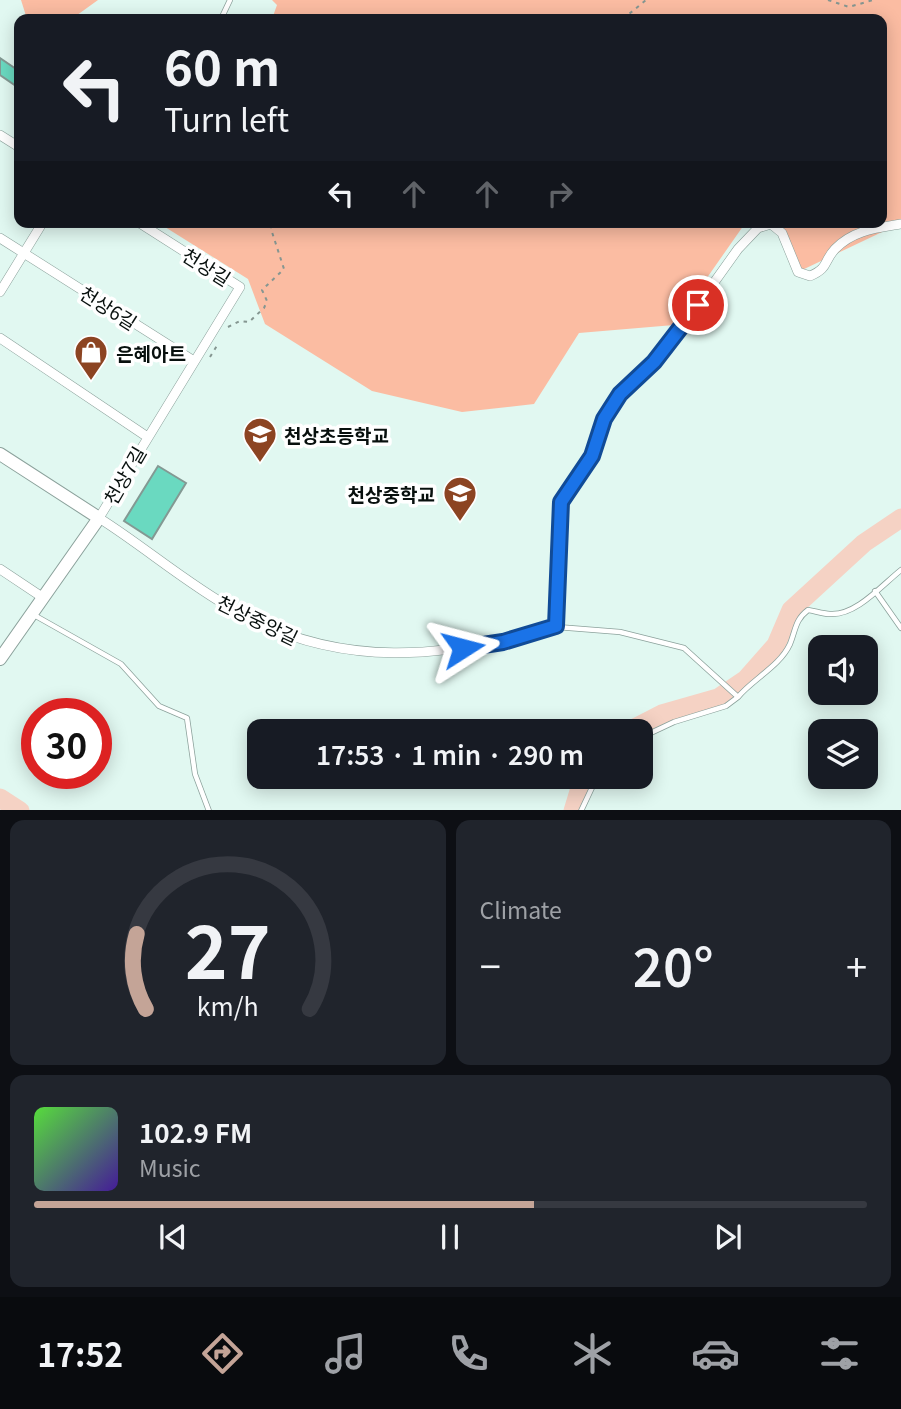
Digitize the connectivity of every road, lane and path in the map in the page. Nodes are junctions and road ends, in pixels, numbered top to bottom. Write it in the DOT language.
graph roads {
  1 [pos="646,0"];
  2 [pos="828,0"];
  3 [pos="873,0"];
  4 [pos="629,14"];
  5 [pos="39,228"];
  6 [pos="147,228"];
  7 [pos="273,228"];
  8 [pos="758,228"];
  9 [pos="776,228"];
  10 [pos="880,228"];
  11 [pos="0,238"];
  12 [pos="24,254"];
  13 [pos="240,287"];
  14 [pos="0,292"];
  15 [pos="227,328"];
  16 [pos="222,337"];
  17 [pos="0,338"];
  18 [pos="194,360"];
  19 [pos="146,436"];
  20 [pos="0,454"];
  21 [pos="99,518"];
  22 [pos="0,569"];
  23 [pos="901,570"];
  24 [pos="876,591"];
  25 [pos="42,597"];
  26 [pos="31,613"];
  27 [pos="556,626"];
  28 [pos="901,628"];
  29 [pos="0,659"];
  30 [pos="736,695"];
  31 [pos="653,732"];
  32 [pos="591,789"];
  33 [pos="209,810"];
  34 [pos="581,810"];
  1 -- 4 [label="path"];
  2 -- 3 [label="path"];
  5 -- 12 [label="street"];
  6 -- 13 [label="street, 천상길"];
  7 -- 15 [label="path"];
  8 -- 27 [label="street"];
  9 -- 10 [label="street"];
  11 -- 12 [label="street, 천상6길"];
  12 -- 14 [label="street"];
  12 -- 18 [label="street, 천상6길"];
  13 -- 18 [label="street, 천상7길"];
  16 -- 18 [label="path"];
  17 -- 19 [label="street"];
  18 -- 19 [label="street, 천상7길"];
  19 -- 21 [label="street, 천상7길"];
  20 -- 21 [label="street, 천상중앙길"];
  21 -- 25 [label="street, 천상7길"];
  21 -- 27 [label="street, 천상중앙길"];
  22 -- 25 [label="street"];
  23 -- 24 [label="lane"];
  24 -- 28 [label="lane"];
  24 -- 30 [label="lane"];
  25 -- 26 [label="street, 천상7길"];
  26 -- 29 [label="street, 천상7길"];
  26 -- 33 [label="lane"];
  27 -- 30 [label="lane"];
  30 -- 31 [label="lane"];
  32 -- 34 [label="lane"];
}
